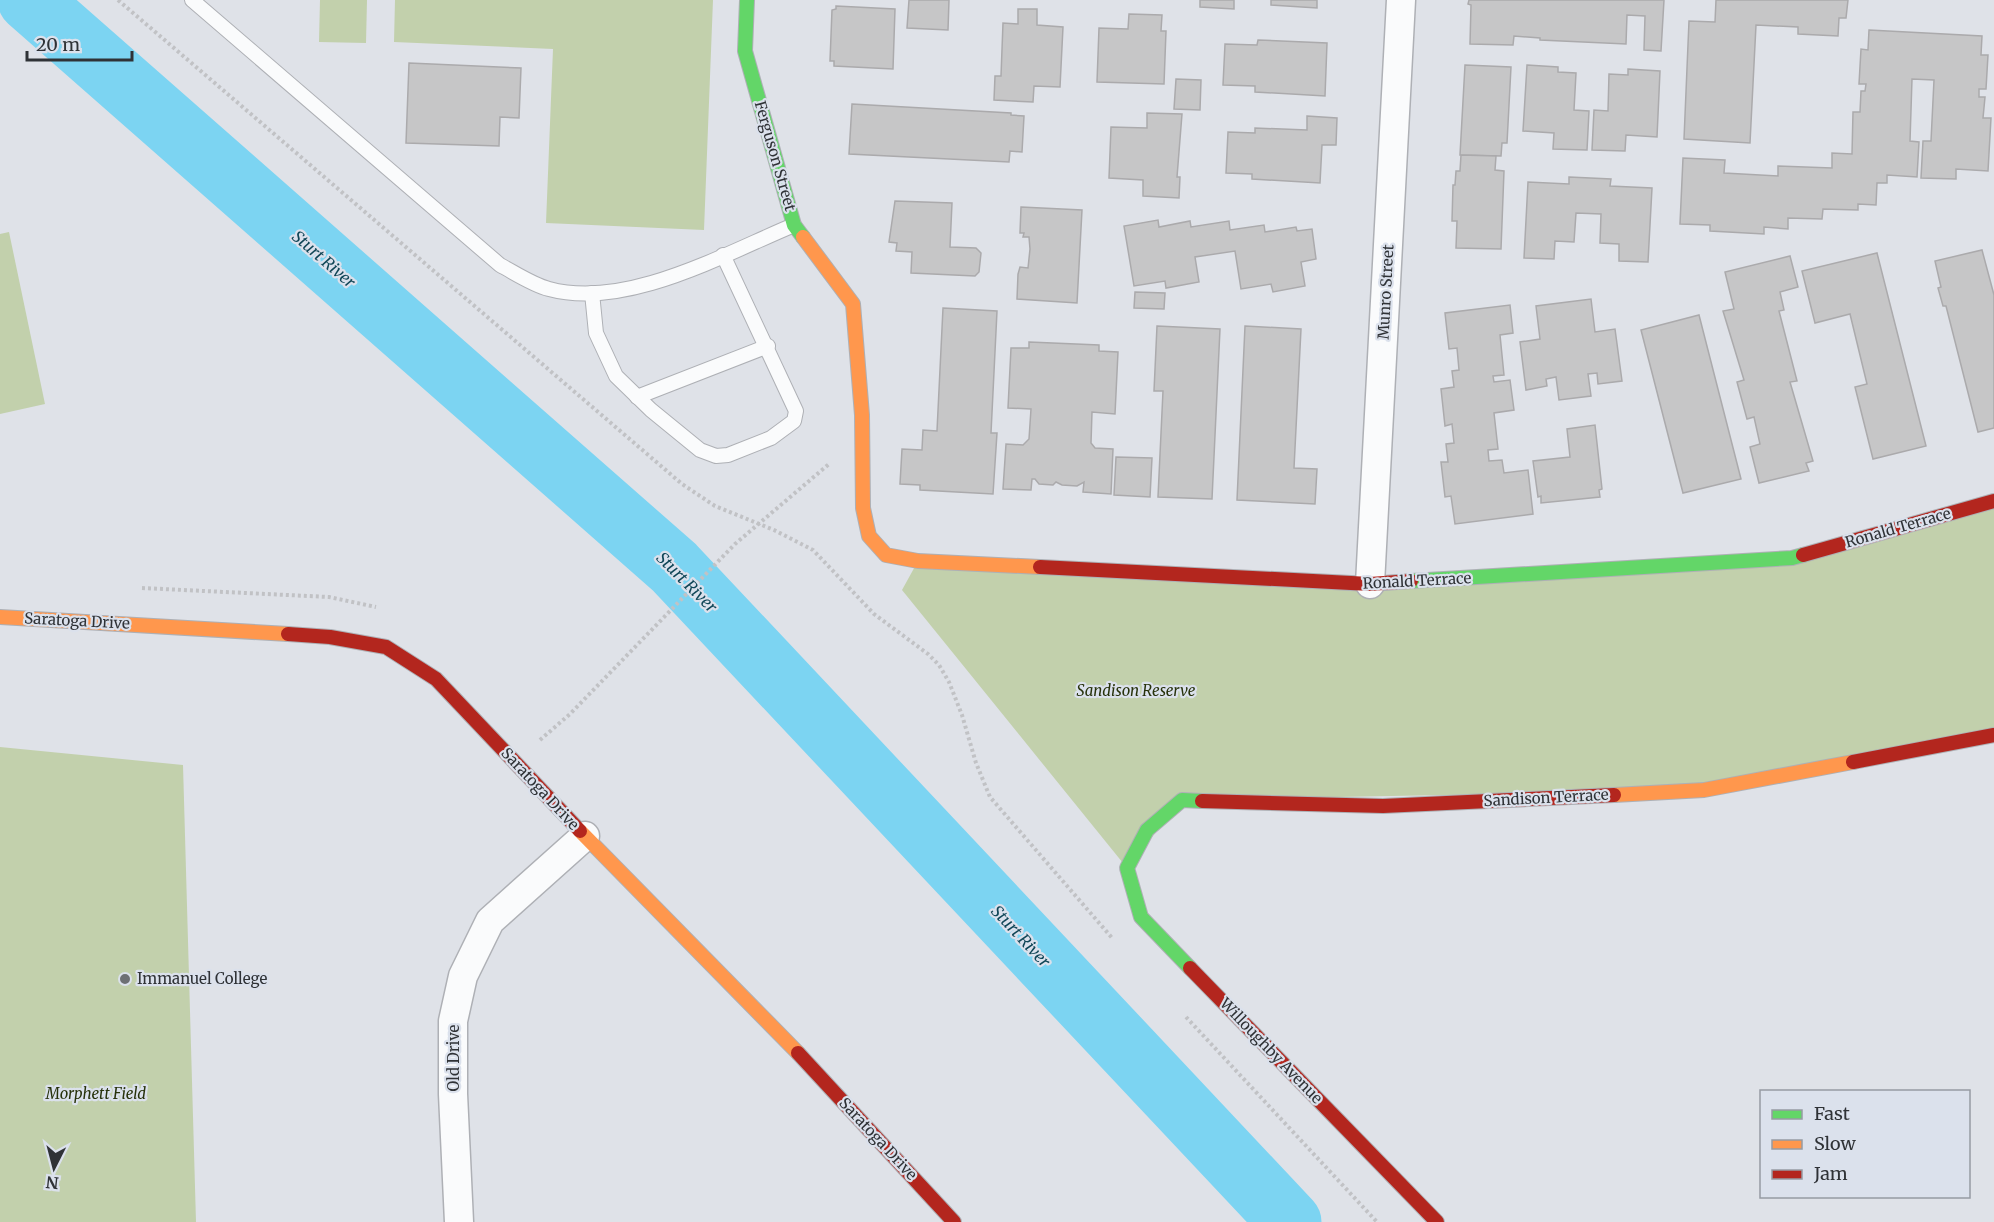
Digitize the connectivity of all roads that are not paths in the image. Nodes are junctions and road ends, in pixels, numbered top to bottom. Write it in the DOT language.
graph roads {
  1 [pos="192,0"];
  2 [pos="747,0"];
  3 [pos="1401,0"];
  4 [pos="794,225"];
  5 [pos="723,255"];
  6 [pos="592,293"];
  7 [pos="768,346"];
  8 [pos="638,397"];
  9 [pos="1994,501"];
  10 [pos="863,508"];
  11 [pos="1370,584"];
  12 [pos="0,617"];
  13 [pos="1994,735"];
  14 [pos="585,836"];
  15 [pos="1127,868"];
  16 [pos="459,1222"];
  17 [pos="954,1222"];
  18 [pos="1437,1222"];
  1 -- 6 [label="lane"];
  2 -- 4 [label="street, Ferguson Street"];
  3 -- 11 [label="street, Munro Street"];
  4 -- 5 [label="lane"];
  4 -- 10 [label="street, Ferguson Street"];
  5 -- 6 [label="lane"];
  5 -- 7 [label="lane"];
  6 -- 8 [label="lane"];
  7 -- 8 [label="lane"];
  7 -- 8 [label="lane"];
  9 -- 11 [label="street, Ronald Terrace"];
  10 -- 11 [label="street, Ronald Terrace"];
  12 -- 14 [label="street, Saratoga Drive"];
  13 -- 15 [label="street, Sandison Terrace"];
  14 -- 16 [label="street, Old Drive"];
  14 -- 17 [label="street, Saratoga Drive"];
  15 -- 18 [label="street, Willoughby Avenue"];
}
